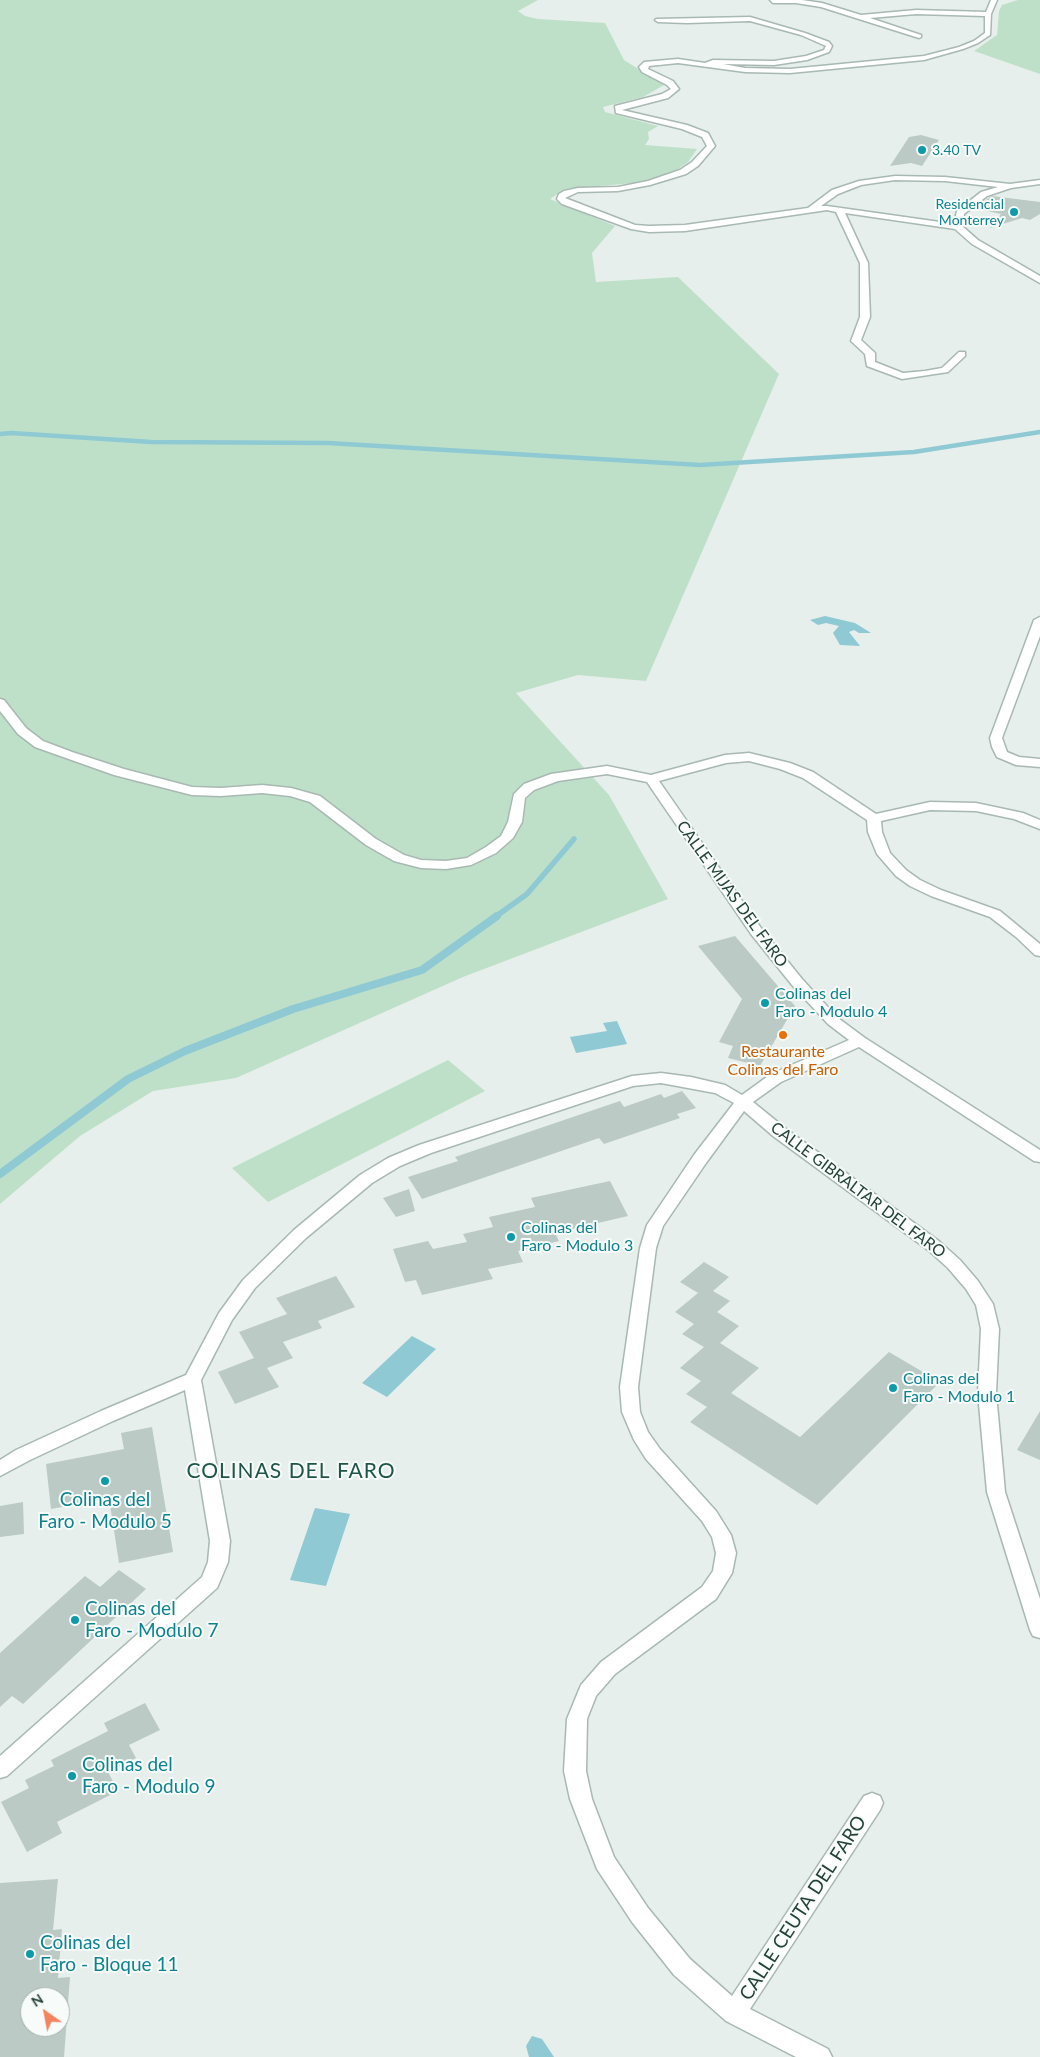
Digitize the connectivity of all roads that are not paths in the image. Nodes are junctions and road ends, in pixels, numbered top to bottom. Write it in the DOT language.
graph roads {
  1 [pos="994,0"];
  2 [pos="773,1"];
  3 [pos="988,14"];
  4 [pos="860,17"];
  5 [pos="658,20"];
  6 [pos="919,36"];
  7 [pos="713,67"];
  8 [pos="1040,182"];
  9 [pos="1010,186"];
  10 [pos="812,209"];
  11 [pos="839,210"];
  12 [pos="958,226"];
  13 [pos="1040,280"];
  14 [pos="962,354"];
  15 [pos="1040,620"];
  16 [pos="0,703"];
  17 [pos="1040,763"];
  18 [pos="651,779"];
  19 [pos="874,818"];
  20 [pos="1040,825"];
  21 [pos="1040,952"];
  22 [pos="860,1041"];
  23 [pos="743,1102"];
  24 [pos="1040,1157"];
  25 [pos="192,1380"];
  26 [pos="0,1469"];
  27 [pos="1040,1630"];
  28 [pos="0,1769"];
  29 [pos="872,1803"];
  30 [pos="734,2012"];
  31 [pos="820,2057"];
  1 -- 3 [label="street"];
  2 -- 4 [label="street"];
  3 -- 4 [label="street"];
  3 -- 7 [label="street"];
  4 -- 6 [label="street"];
  5 -- 7 [label="street"];
  7 -- 10 [label="street"];
  8 -- 9 [label="street"];
  9 -- 10 [label="street"];
  9 -- 12 [label="street"];
  10 -- 11 [label="street"];
  11 -- 12 [label="street"];
  11 -- 14 [label="street"];
  12 -- 13 [label="street"];
  15 -- 17 [label="street"];
  16 -- 18 [label="street"];
  18 -- 19 [label="street"];
  18 -- 22 [label="street, CALLE MIJAS DEL FARO"];
  19 -- 20 [label="street"];
  19 -- 21 [label="street"];
  22 -- 23 [label="street"];
  22 -- 24 [label="street, CALLE MIJAS DEL FARO"];
  23 -- 25 [label="street, CALLE GIBRALTAR DEL FARO"];
  23 -- 27 [label="street, CALLE GIBRALTAR DEL FARO"];
  23 -- 30 [label="street"];
  25 -- 26 [label="street"];
  25 -- 28 [label="street"];
  29 -- 30 [label="street, CALLE CEUTA DEL FARO"];
  30 -- 31 [label="street"];
}
